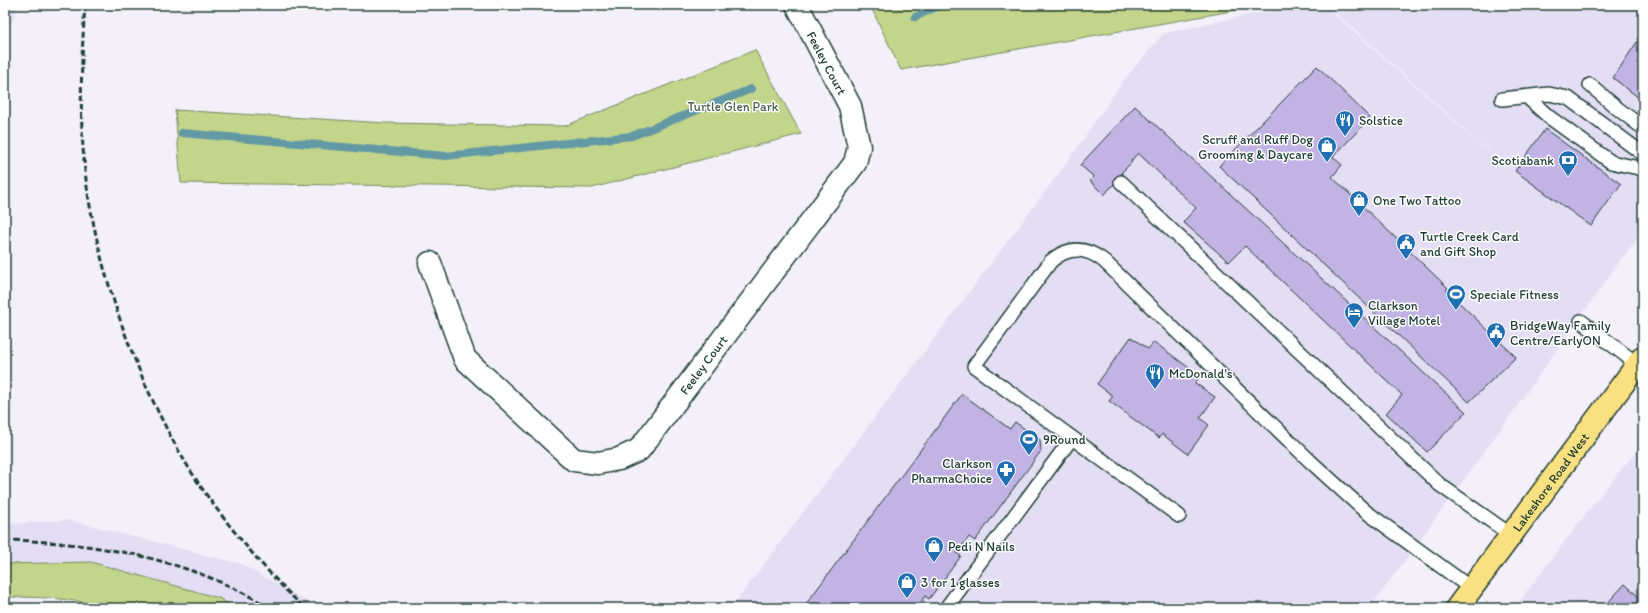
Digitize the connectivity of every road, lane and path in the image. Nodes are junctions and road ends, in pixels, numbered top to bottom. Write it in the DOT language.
graph roads {
  1 [pos="797,5"];
  2 [pos="1590,85"];
  3 [pos="1527,97"];
  4 [pos="1502,99"];
  5 [pos="1643,128"];
  6 [pos="1643,154"];
  7 [pos="1643,169"];
  8 [pos="1121,182"];
  9 [pos="430,263"];
  10 [pos="1580,321"];
  11 [pos="1640,360"];
  12 [pos="1072,438"];
  13 [pos="1178,516"];
  14 [pos="1511,535"];
  15 [pos="1472,589"];
  16 [pos="946,608"];
  17 [pos="1457,608"];
  1 -- 9 [label="street, Feeley Court"];
  2 -- 5 [label="lane"];
  3 -- 4 [label="lane"];
  3 -- 6 [label="lane"];
  3 -- 7 [label="lane"];
  8 -- 14 [label="lane"];
  10 -- 11 [label="lane"];
  11 -- 14 [label="main road, Lakeshore Road West"];
  12 -- 13 [label="lane"];
  12 -- 15 [label="lane"];
  12 -- 16 [label="lane"];
  14 -- 15 [label="main road, Lakeshore Road West"];
  15 -- 17 [label="main road, Lakeshore Road West"];
}
